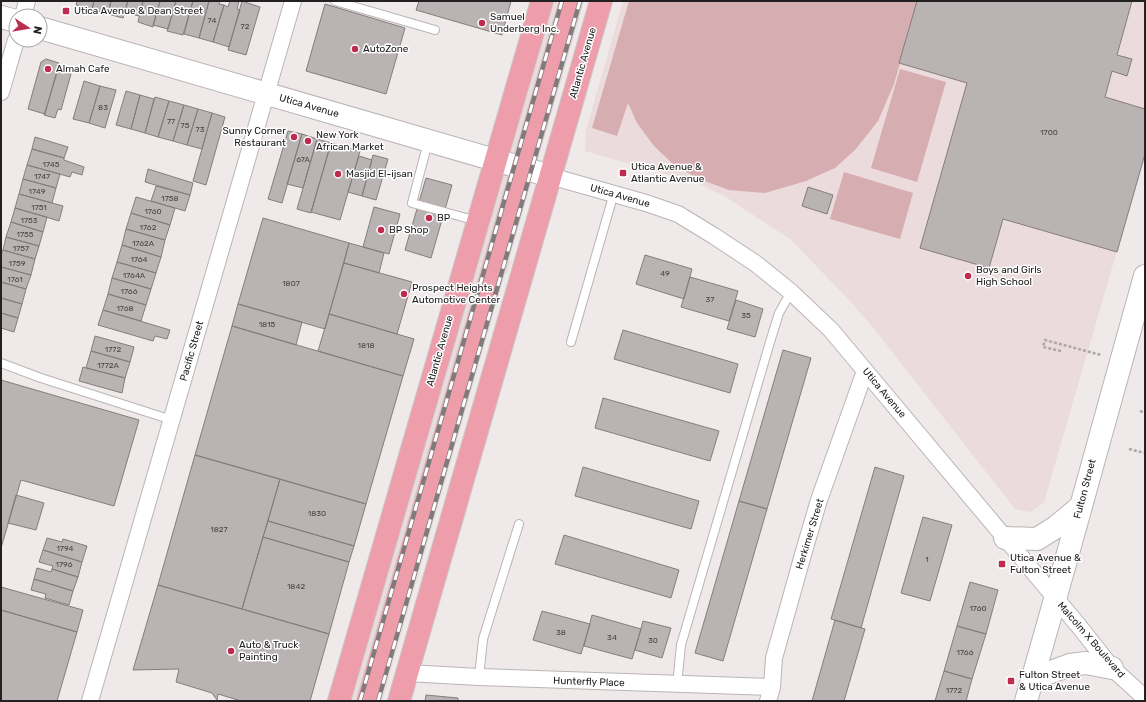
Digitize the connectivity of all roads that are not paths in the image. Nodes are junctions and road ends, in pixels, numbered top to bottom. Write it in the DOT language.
graph roads {
  1 [pos="293,1"];
  2 [pos="335,1"];
  3 [pos="542,1"];
  4 [pos="571,1"];
  5 [pos="600,1"];
  6 [pos="48,30"];
  7 [pos="435,30"];
  8 [pos="14,48"];
  9 [pos="1,92"];
  10 [pos="266,94"];
  11 [pos="429,141"];
  12 [pos="495,161"];
  13 [pos="522,168"];
  14 [pos="550,176"];
  15 [pos="614,193"];
  16 [pos="478,221"];
  17 [pos="471,246"];
  18 [pos="1145,276"];
  19 [pos="791,292"];
  20 [pos="481,314"];
  21 [pos="571,342"];
  22 [pos="1,363"];
  23 [pos="865,371"];
  24 [pos="172,420"];
  25 [pos="1080,507"];
  26 [pos="519,524"];
  27 [pos="1005,538"];
  28 [pos="1055,599"];
  29 [pos="1112,668"];
  30 [pos="407,673"];
  31 [pos="480,677"];
  32 [pos="1032,679"];
  33 [pos="677,685"];
  34 [pos="770,694"];
  35 [pos="370,698"];
  36 [pos="1145,698"];
  37 [pos="90,701"];
  38 [pos="339,701"];
  39 [pos="399,701"];
  40 [pos="1026,701"];
  1 -- 10 [label="street, Pacific Street"];
  2 -- 7 [label="lane"];
  3 -- 12 [label="main road, Atlantic Avenue"];
  4 -- 13 [label="main road"];
  5 -- 14 [label="main road, Atlantic Avenue"];
  6 -- 10 [label="main road, Utica Avenue"];
  8 -- 9 [label="street"];
  10 -- 11 [label="main road, Utica Avenue"];
  10 -- 24 [label="street, Pacific Street"];
  11 -- 12 [label="main road, Utica Avenue"];
  11 -- 16 [label="lane"];
  12 -- 13 [label="main road, Utica Avenue"];
  12 -- 16 [label="main road, Atlantic Avenue"];
  13 -- 14 [label="main road, Utica Avenue"];
  13 -- 20 [label="main road"];
  14 -- 15 [label="street, Utica Avenue"];
  14 -- 30 [label="main road, Atlantic Avenue"];
  15 -- 19 [label="street, Utica Avenue"];
  15 -- 21 [label="lane"];
  16 -- 17 [label="main road, Atlantic Avenue"];
  17 -- 20 [label="main road"];
  17 -- 38 [label="main road, Atlantic Avenue"];
  18 -- 25 [label="main road, Fulton Street"];
  19 -- 23 [label="street, Utica Avenue"];
  19 -- 33 [label="lane"];
  20 -- 35 [label="main road"];
  22 -- 24 [label="lane"];
  23 -- 27 [label="street, Utica Avenue"];
  23 -- 34 [label="street, Herkimer Street"];
  24 -- 37 [label="street, Pacific Street"];
  25 -- 27 [label="main road"];
  25 -- 28 [label="main road, Fulton Street"];
  26 -- 31 [label="lane"];
  27 -- 28 [label="street, Utica Avenue"];
  28 -- 29 [label="street, Malcolm X Boulevard"];
  28 -- 32 [label="main road, Fulton Street"];
  29 -- 32 [label="main road"];
  29 -- 36 [label="street, Malcolm X Boulevard"];
  30 -- 31 [label="street, Hunterfly Place"];
  30 -- 39 [label="main road, Atlantic Avenue"];
  31 -- 33 [label="street, Hunterfly Place"];
  32 -- 40 [label="main road, Fulton Street"];
  33 -- 34 [label="street, Hunterfly Place"];
}
